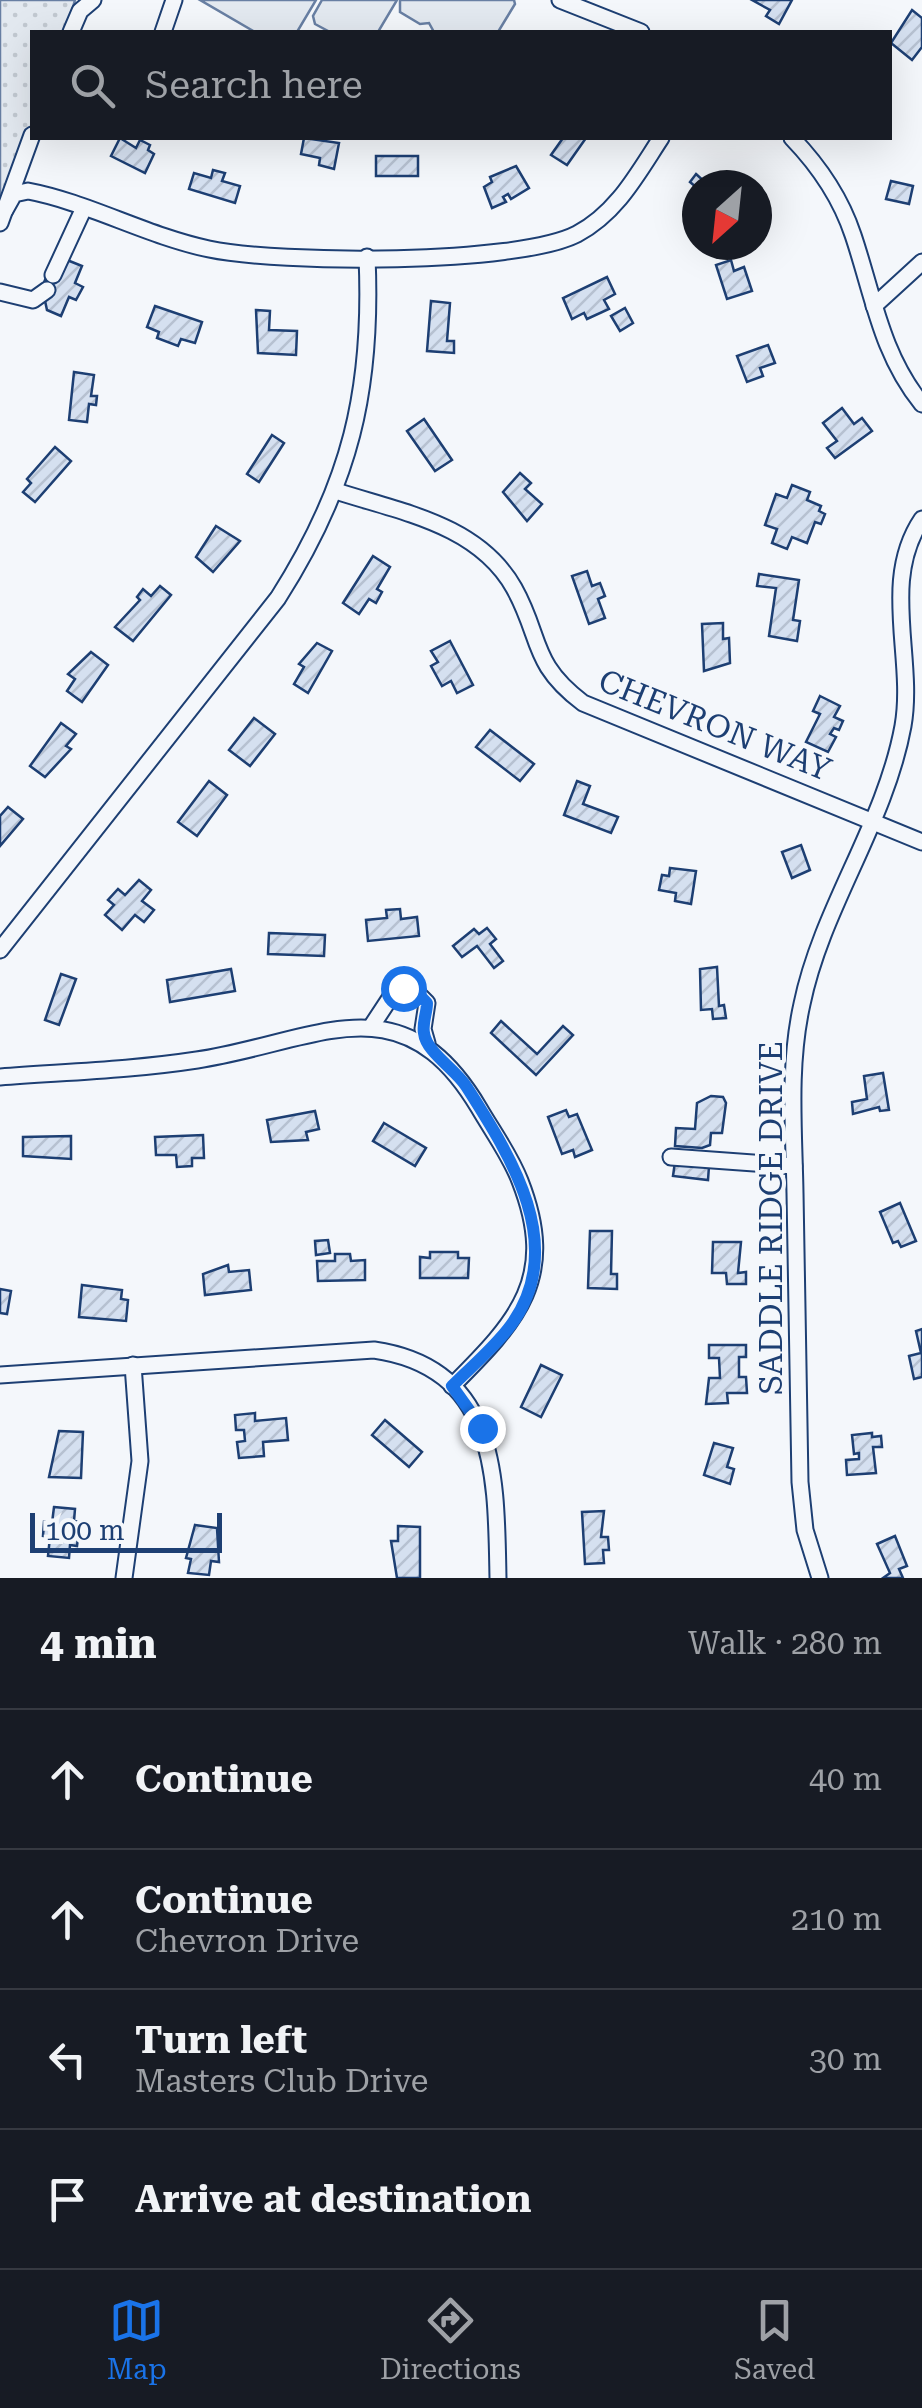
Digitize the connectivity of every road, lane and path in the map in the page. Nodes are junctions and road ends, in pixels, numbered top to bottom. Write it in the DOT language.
graph roads {
  1 [pos="92,0"];
  2 [pos="174,0"];
  3 [pos="560,0"];
  4 [pos="73,30"];
  5 [pos="164,30"];
  6 [pos="636,30"];
  7 [pos="30,140"];
  8 [pos="660,140"];
  9 [pos="794,140"];
  10 [pos="83,210"];
  11 [pos="2,216"];
  12 [pos="367,257"];
  13 [pos="922,262"];
  14 [pos="0,292"];
  15 [pos="874,306"];
  16 [pos="922,404"];
  17 [pos="336,491"];
  18 [pos="922,518"];
  19 [pos="873,820"];
  20 [pos="922,842"];
  21 [pos="0,950"];
  22 [pos="370,1027"];
  23 [pos="426,1043"];
  24 [pos="0,1076"];
  25 [pos="671,1157"];
  26 [pos="794,1166"];
  27 [pos="133,1366"];
  28 [pos="0,1375"];
  29 [pos="452,1386"];
  30 [pos="124,1578"];
  31 [pos="498,1578"];
  32 [pos="820,1578"];
  1 -- 4 [label="street"];
  2 -- 5 [label="street"];
  3 -- 6 [label="street"];
  7 -- 11 [label="street"];
  8 -- 12 [label="street"];
  9 -- 15 [label="street"];
  10 -- 11 [label="street"];
  10 -- 12 [label="street"];
  10 -- 14 [label="street"];
  12 -- 17 [label="street"];
  13 -- 15 [label="street"];
  15 -- 16 [label="street"];
  17 -- 19 [label="street, CHEVRON WAY"];
  17 -- 21 [label="street"];
  18 -- 19 [label="street, SADDLE RIDGE DRIVE"];
  19 -- 20 [label="street, CHEVRON WAY"];
  19 -- 26 [label="street, SADDLE RIDGE DRIVE"];
  22 -- 23 [label="street"];
  22 -- 23 [label="street"];
  22 -- 24 [label="street"];
  23 -- 29 [label="street"];
  25 -- 26 [label="street"];
  26 -- 32 [label="street, SADDLE RIDGE DRIVE"];
  27 -- 28 [label="street"];
  27 -- 29 [label="street"];
  27 -- 30 [label="street"];
  29 -- 31 [label="street"];
}
